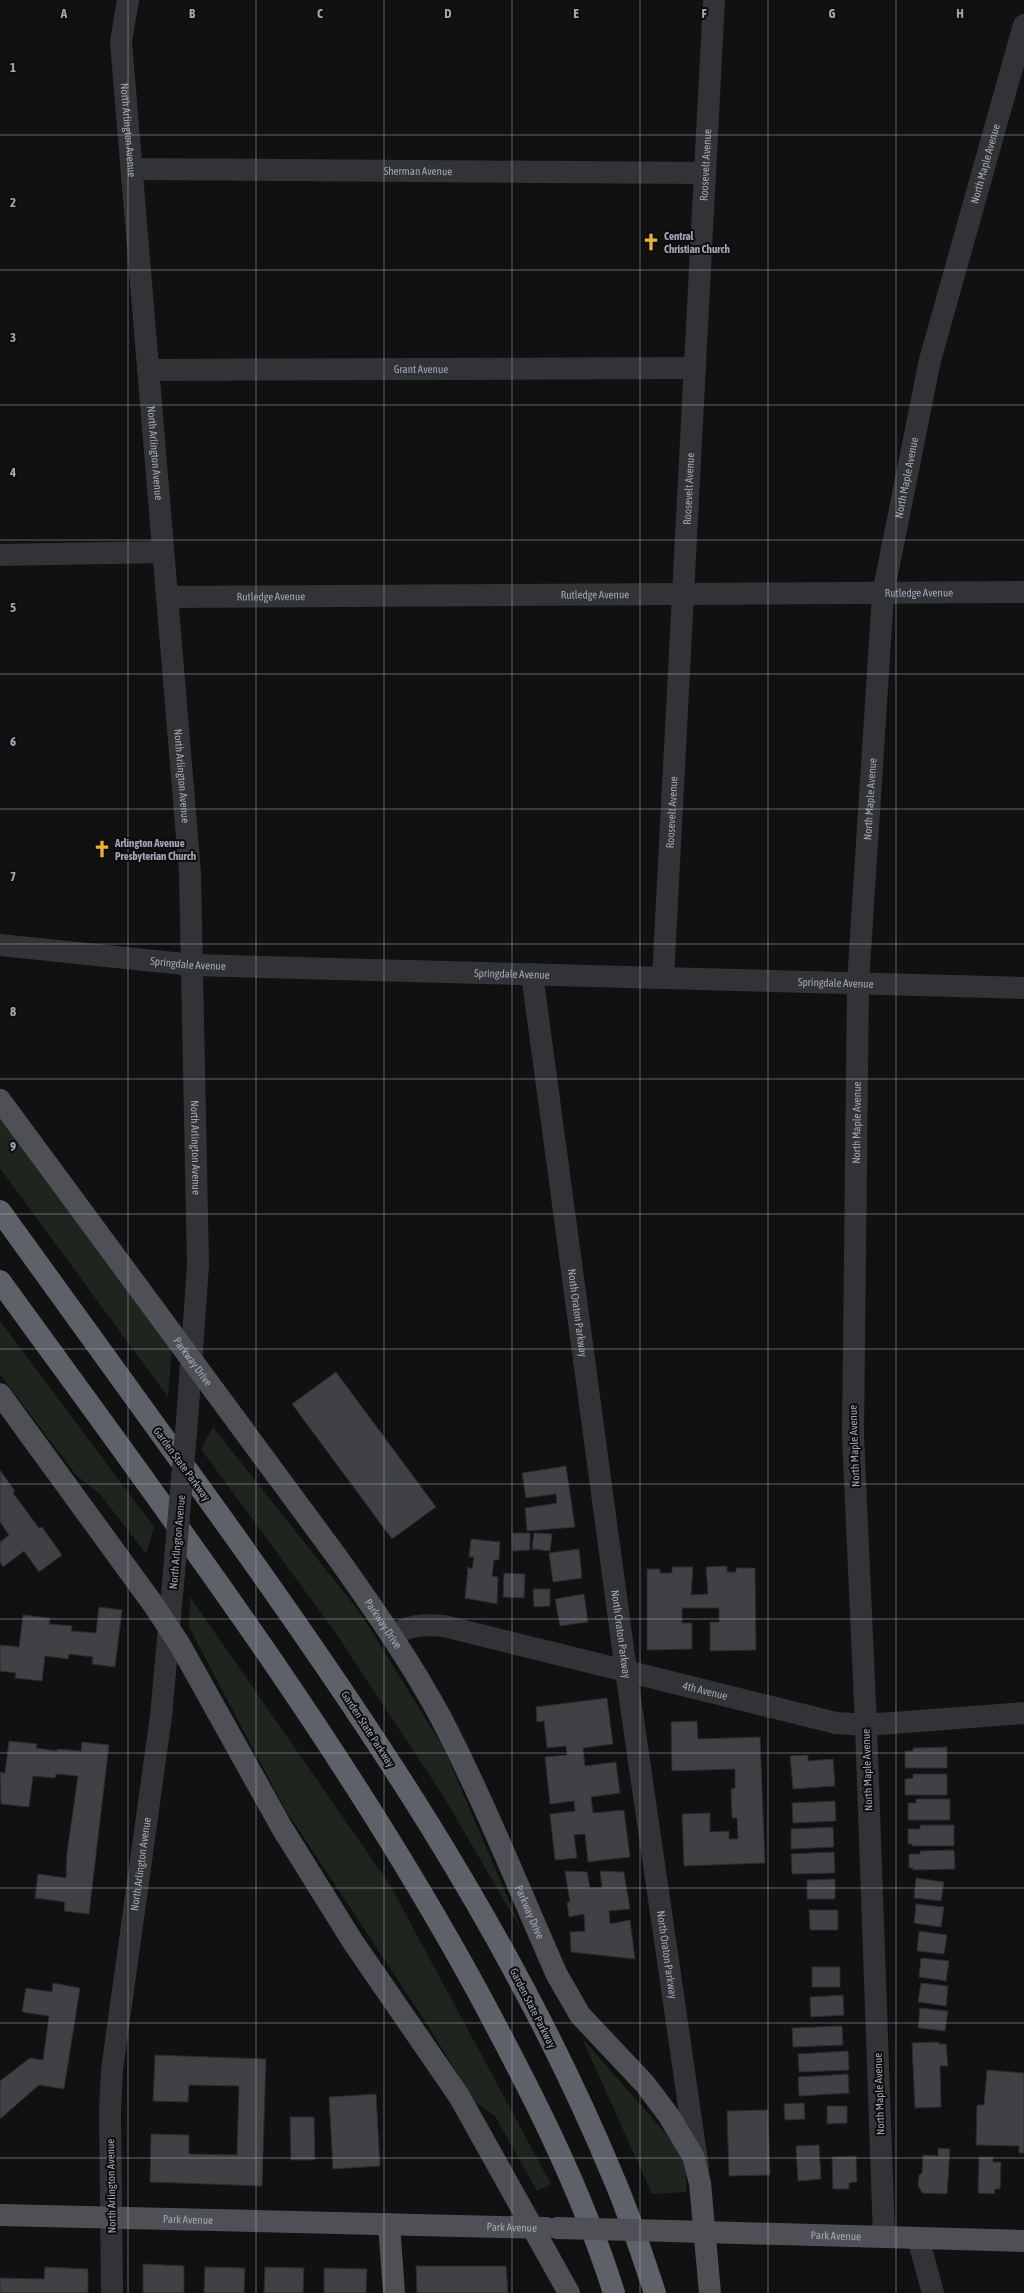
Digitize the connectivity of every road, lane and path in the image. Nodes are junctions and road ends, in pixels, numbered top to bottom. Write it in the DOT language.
graph roads {
  1 [pos="128,0"];
  2 [pos="714,0"];
  3 [pos="1024,25"];
  4 [pos="132,169"];
  5 [pos="705,173"];
  6 [pos="695,368"];
  7 [pos="148,370"];
  8 [pos="163,552"];
  9 [pos="0,555"];
  10 [pos="1024,592"];
  11 [pos="883,594"];
  12 [pos="683,595"];
  13 [pos="167,597"];
  14 [pos="0,945"];
  15 [pos="193,966"];
  16 [pos="532,974"];
  17 [pos="663,978"];
  18 [pos="858,983"];
  19 [pos="1024,988"];
  20 [pos="0,1100"];
  21 [pos="0,1212"];
  22 [pos="0,1281"];
  23 [pos="192,1362"];
  24 [pos="0,1394"];
  25 [pos="169,1629"];
  26 [pos="391,1636"];
  27 [pos="626,1671"];
  28 [pos="1024,1713"];
  29 [pos="866,1726"];
  30 [pos="700,2183"];
  31 [pos="0,2215"];
  32 [pos="111,2218"];
  33 [pos="389,2224"];
  34 [pos="534,2227"];
  35 [pos="703,2232"];
  36 [pos="884,2237"];
  37 [pos="918,2238"];
  38 [pos="1024,2241"];
  39 [pos="112,2293"];
  40 [pos="394,2293"];
  41 [pos="569,2293"];
  42 [pos="614,2293"];
  43 [pos="655,2293"];
  44 [pos="710,2293"];
  45 [pos="933,2293"];
  1 -- 4 [label="street, North Arlington Avenue"];
  2 -- 5 [label="street, Roosevelt Avenue"];
  3 -- 11 [label="street, North Maple Avenue"];
  4 -- 5 [label="street, Sherman Avenue"];
  4 -- 7 [label="street, North Arlington Avenue"];
  5 -- 6 [label="street, Roosevelt Avenue"];
  6 -- 7 [label="street, Grant Avenue"];
  6 -- 12 [label="street, Roosevelt Avenue"];
  7 -- 8 [label="street, North Arlington Avenue"];
  8 -- 9 [label="street"];
  8 -- 13 [label="street, North Arlington Avenue"];
  10 -- 11 [label="street, Rutledge Avenue"];
  11 -- 12 [label="street, Rutledge Avenue"];
  11 -- 18 [label="street, North Maple Avenue"];
  12 -- 13 [label="street, Rutledge Avenue"];
  12 -- 17 [label="street, Roosevelt Avenue"];
  13 -- 15 [label="street, North Arlington Avenue"];
  14 -- 15 [label="street, Springdale Avenue"];
  15 -- 16 [label="street, Springdale Avenue"];
  15 -- 23 [label="street, North Arlington Avenue"];
  16 -- 17 [label="street, Springdale Avenue"];
  16 -- 27 [label="street, North Oraton Parkway"];
  17 -- 18 [label="street, Springdale Avenue"];
  18 -- 19 [label="street, Springdale Avenue"];
  18 -- 29 [label="street, North Maple Avenue"];
  20 -- 23 [label="main road, Parkway Drive"];
  21 -- 43 [label="highway, Garden State Parkway"];
  22 -- 42 [label="highway"];
  23 -- 25 [label="street, North Arlington Avenue, bridge"];
  23 -- 26 [label="main road, Parkway Drive"];
  24 -- 25 [label="main road"];
  25 -- 32 [label="street, North Arlington Avenue"];
  25 -- 34 [label="main road"];
  26 -- 27 [label="street, 4th Avenue"];
  26 -- 30 [label="main road, Parkway Drive"];
  27 -- 29 [label="street, 4th Avenue"];
  27 -- 30 [label="street, North Oraton Parkway"];
  28 -- 29 [label="street, 4th Avenue"];
  29 -- 36 [label="street, North Maple Avenue"];
  30 -- 35 [label="main road, North Oraton Parkway"];
  31 -- 32 [label="main road, Park Avenue"];
  32 -- 33 [label="main road, Park Avenue"];
  32 -- 39 [label="street, North Arlington Avenue"];
  33 -- 34 [label="main road, Park Avenue"];
  33 -- 40 [label="main road"];
  34 -- 35 [label="main road, Park Avenue, bridge"];
  34 -- 41 [label="main road"];
  35 -- 36 [label="main road, Park Avenue"];
  35 -- 44 [label="main road, North Oraton Parkway"];
  36 -- 37 [label="main road, Park Avenue"];
  37 -- 38 [label="main road, Park Avenue"];
  37 -- 45 [label="street"];
}
